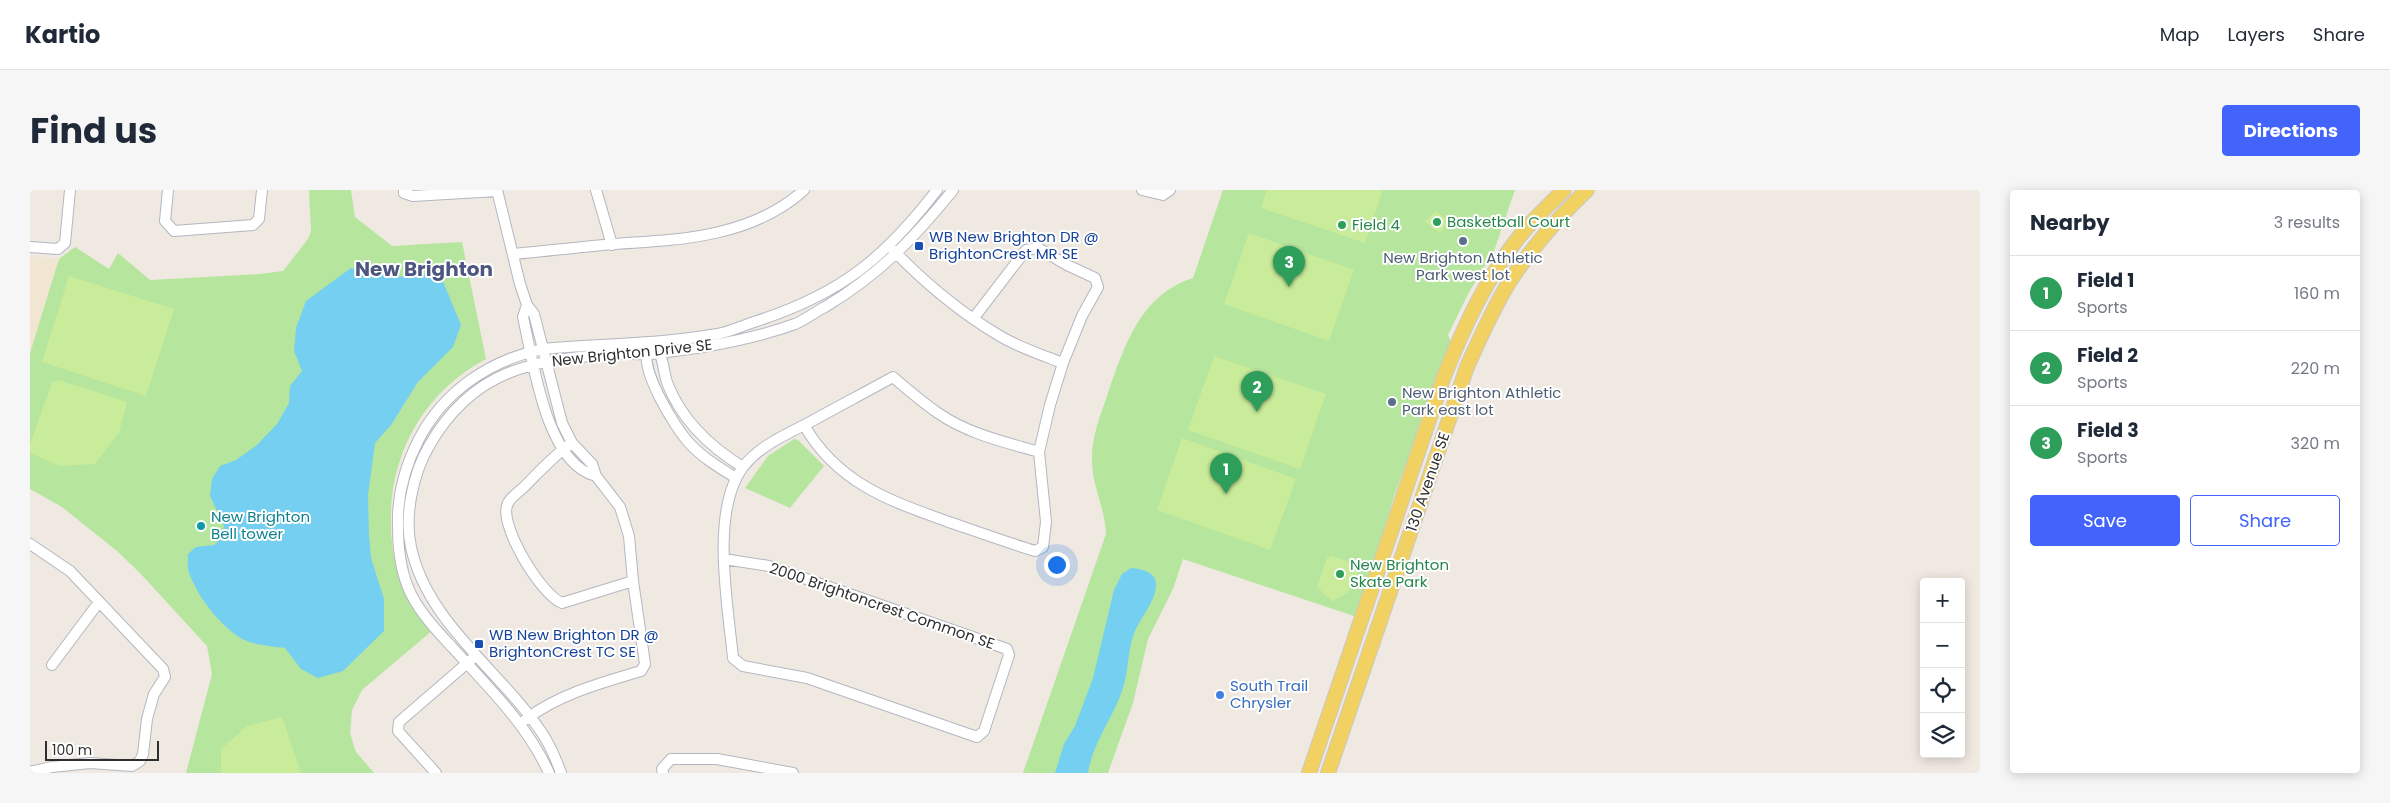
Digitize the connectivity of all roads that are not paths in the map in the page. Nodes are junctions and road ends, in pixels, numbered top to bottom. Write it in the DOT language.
graph roads {
  1 [pos="70,190"];
  2 [pos="168,190"];
  3 [pos="262,190"];
  4 [pos="404,190"];
  5 [pos="596,190"];
  6 [pos="937,190"];
  7 [pos="953,190"];
  8 [pos="1142,190"];
  9 [pos="1170,190"];
  10 [pos="1564,190"];
  11 [pos="1587,190"];
  12 [pos="497,191"];
  13 [pos="802,191"];
  14 [pos="612,244"];
  15 [pos="889,246"];
  16 [pos="30,248"];
  17 [pos="514,254"];
  18 [pos="897,254"];
  19 [pos="1498,301"];
  20 [pos="527,305"];
  21 [pos="973,319"];
  22 [pos="1467,321"];
  23 [pos="652,341"];
  24 [pos="543,349"];
  25 [pos="531,352"];
  26 [pos="660,353"];
  27 [pos="646,354"];
  28 [pos="546,362"];
  29 [pos="1063,363"];
  30 [pos="534,364"];
  31 [pos="804,425"];
  32 [pos="572,443"];
  33 [pos="562,450"];
  34 [pos="1039,452"];
  35 [pos="1438,453"];
  36 [pos="744,467"];
  37 [pos="596,476"];
  38 [pos="736,478"];
  39 [pos="30,544"];
  40 [pos="724,559"];
  41 [pos="633,580"];
  42 [pos="99,602"];
  43 [pos="476,655"];
  44 [pos="467,664"];
  45 [pos="52,665"];
  46 [pos="530,716"];
  47 [pos="520,723"];
  48 [pos="30,772"];
  49 [pos="436,773"];
  50 [pos="548,773"];
  51 [pos="561,773"];
  52 [pos="663,773"];
  53 [pos="793,773"];
  54 [pos="1309,773"];
  55 [pos="1328,773"];
  1 -- 16 [label="street"];
  2 -- 3 [label="street"];
  4 -- 12 [label="street"];
  5 -- 14 [label="street"];
  6 -- 15 [label="street, New Brighton Drive SE"];
  7 -- 18 [label="street, New Brighton Drive SE"];
  8 -- 9 [label="street"];
  10 -- 22 [label="main road, 130 Avenue SE"];
  11 -- 19 [label="main road, 130 Avenue SE"];
  12 -- 17 [label="street"];
  13 -- 14 [label="street"];
  14 -- 17 [label="street"];
  15 -- 18 [label="street"];
  15 -- 23 [label="street, New Brighton Drive SE"];
  17 -- 20 [label="street"];
  18 -- 21 [label="street"];
  18 -- 26 [label="street, New Brighton Drive SE"];
  19 -- 22 [label="main road"];
  19 -- 35 [label="main road, 130 Avenue SE"];
  20 -- 24 [label="street"];
  20 -- 25 [label="street"];
  21 -- 29 [label="street"];
  21 -- 29 [label="street"];
  22 -- 35 [label="main road"];
  22 -- 54 [label="main road, 130 Avenue SE"];
  23 -- 24 [label="street, New Brighton Drive SE"];
  23 -- 26 [label="street"];
  23 -- 27 [label="street"];
  24 -- 25 [label="street, New Brighton Drive SE"];
  24 -- 28 [label="street"];
  25 -- 30 [label="street"];
  25 -- 44 [label="street, New Brighton Drive SE"];
  26 -- 27 [label="street, New Brighton Drive SE"];
  26 -- 36 [label="street"];
  27 -- 28 [label="street, New Brighton Drive SE"];
  27 -- 38 [label="street"];
  28 -- 30 [label="street, New Brighton Drive SE"];
  28 -- 32 [label="street"];
  29 -- 34 [label="street"];
  30 -- 33 [label="street"];
  30 -- 43 [label="street, New Brighton Drive SE"];
  31 -- 34 [label="street, 2000 Brightoncrest Common SE"];
  31 -- 34 [label="street"];
  31 -- 36 [label="street, 2000 Brightoncrest Common SE"];
  32 -- 33 [label="street"];
  32 -- 37 [label="street"];
  33 -- 37 [label="street"];
  33 -- 41 [label="street"];
  35 -- 55 [label="main road, 130 Avenue SE"];
  36 -- 38 [label="street, 2000 Brightoncrest Common SE"];
  37 -- 41 [label="street"];
  38 -- 40 [label="street, 2000 Brightoncrest Common SE"];
  39 -- 42 [label="street"];
  40 -- 40 [label="street, 2000 Brightoncrest Common SE"];
  41 -- 46 [label="street"];
  42 -- 45 [label="street"];
  42 -- 48 [label="street"];
  43 -- 44 [label="street"];
  43 -- 46 [label="street, New Brighton Drive SE"];
  44 -- 47 [label="street, New Brighton Drive SE"];
  44 -- 49 [label="street"];
  46 -- 47 [label="street"];
  46 -- 51 [label="street, New Brighton Drive SE"];
  47 -- 50 [label="street, New Brighton Drive SE"];
  52 -- 53 [label="street"];
}
